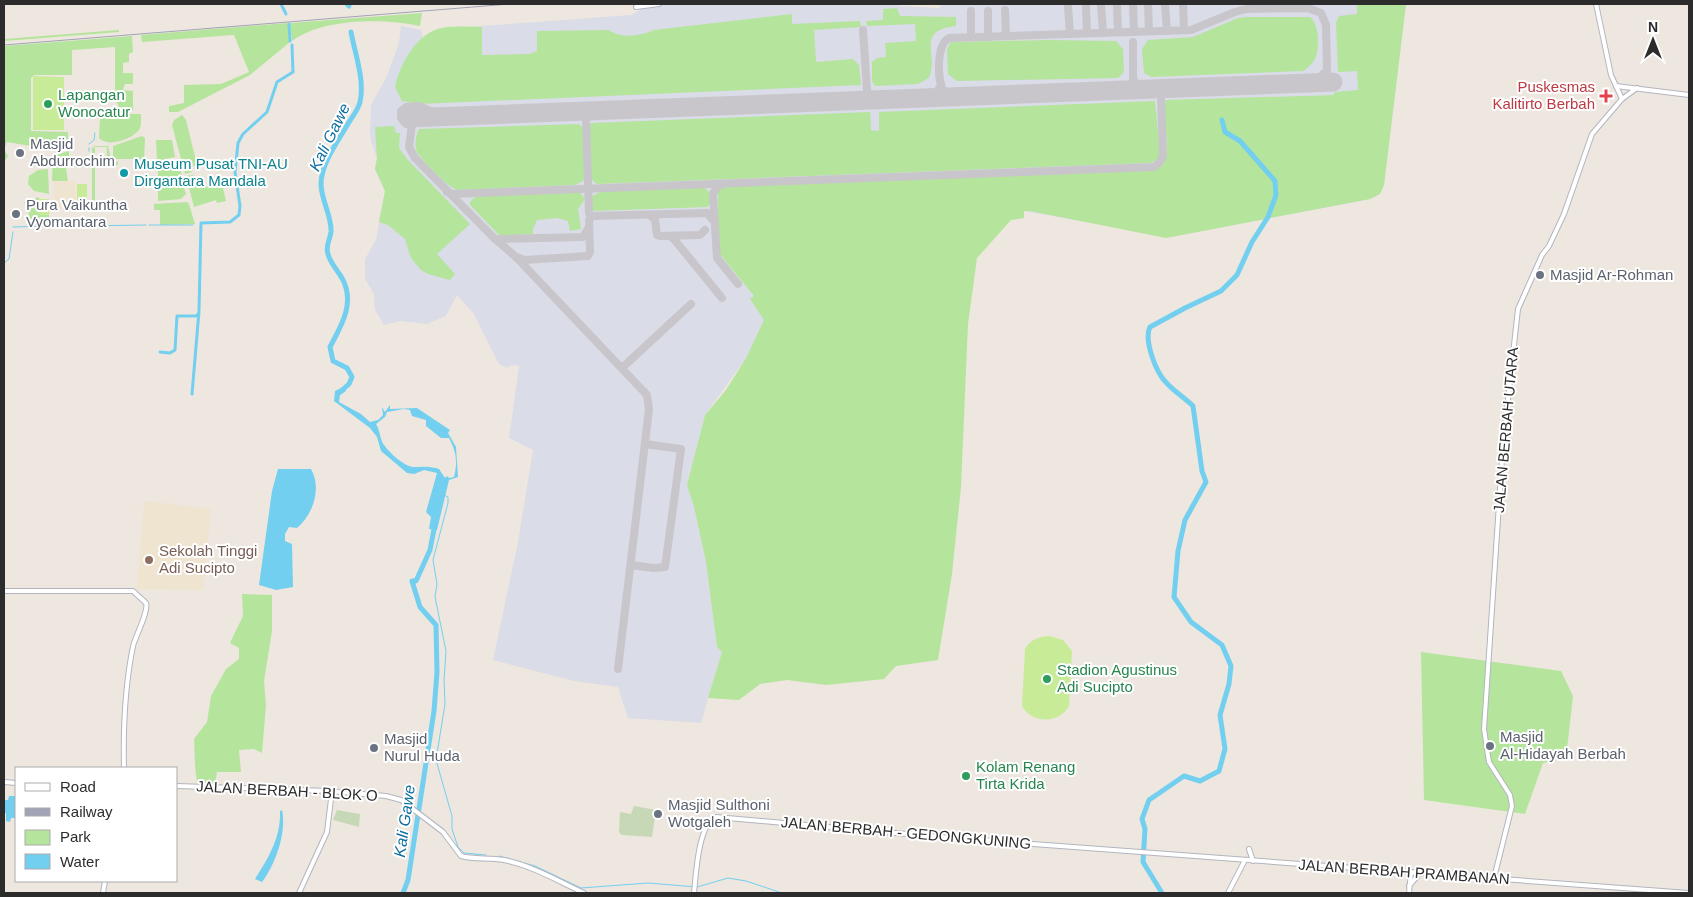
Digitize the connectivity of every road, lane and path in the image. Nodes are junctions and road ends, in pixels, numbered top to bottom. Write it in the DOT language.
graph roads {
  1 [pos="659,4"];
  2 [pos="1596,4"];
  3 [pos="636,7"];
  4 [pos="1616,86"];
  5 [pos="1637,88"];
  6 [pos="1689,95"];
  7 [pos="1622,99"];
  8 [pos="4,591"];
  9 [pos="124,767"];
  10 [pos="178,786"];
  11 [pos="332,791"];
  12 [pos="1249,849"];
  13 [pos="1148,853"];
  14 [pos="1245,860"];
  15 [pos="1254,861"];
  16 [pos="1411,872"];
  17 [pos="1420,873"];
  18 [pos="1494,878"];
  19 [pos="1409,886"];
  20 [pos="694,890"];
  21 [pos="299,893"];
  22 [pos="584,893"];
  23 [pos="1228,893"];
  24 [pos="1409,893"];
  25 [pos="1689,893"];
  1 -- 3 [label="main road"];
  2 -- 4 [label="main road"];
  4 -- 5 [label="main road"];
  4 -- 7 [label="main road"];
  5 -- 6 [label="main road"];
  5 -- 7 [label="main road, JALAN BERBAH UTARA"];
  7 -- 18 [label="main road, JALAN BERBAH UTARA"];
  8 -- 9 [label="main road"];
  10 -- 11 [label="main road, JALAN BERBAH - BLOK O"];
  11 -- 21 [label="main road"];
  11 -- 22 [label="main road, JALAN BERBAH - BLOK O"];
  12 -- 15 [label="main road"];
  13 -- 14 [label="main road, JALAN BERBAH PRAMBANAN"];
  13 -- 20 [label="main road, JALAN BERBAH - GEDONGKUNING"];
  14 -- 15 [label="main road, JALAN BERBAH PRAMBANAN"];
  14 -- 23 [label="main road"];
  15 -- 16 [label="main road, JALAN BERBAH PRAMBANAN"];
  16 -- 17 [label="main road, JALAN BERBAH PRAMBANAN"];
  16 -- 19 [label="main road"];
  17 -- 18 [label="main road, JALAN BERBAH PRAMBANAN"];
  17 -- 19 [label="main road"];
  18 -- 25 [label="main road, JALAN BERBAH PRAMBANAN"];
  19 -- 24 [label="main road"];
}
